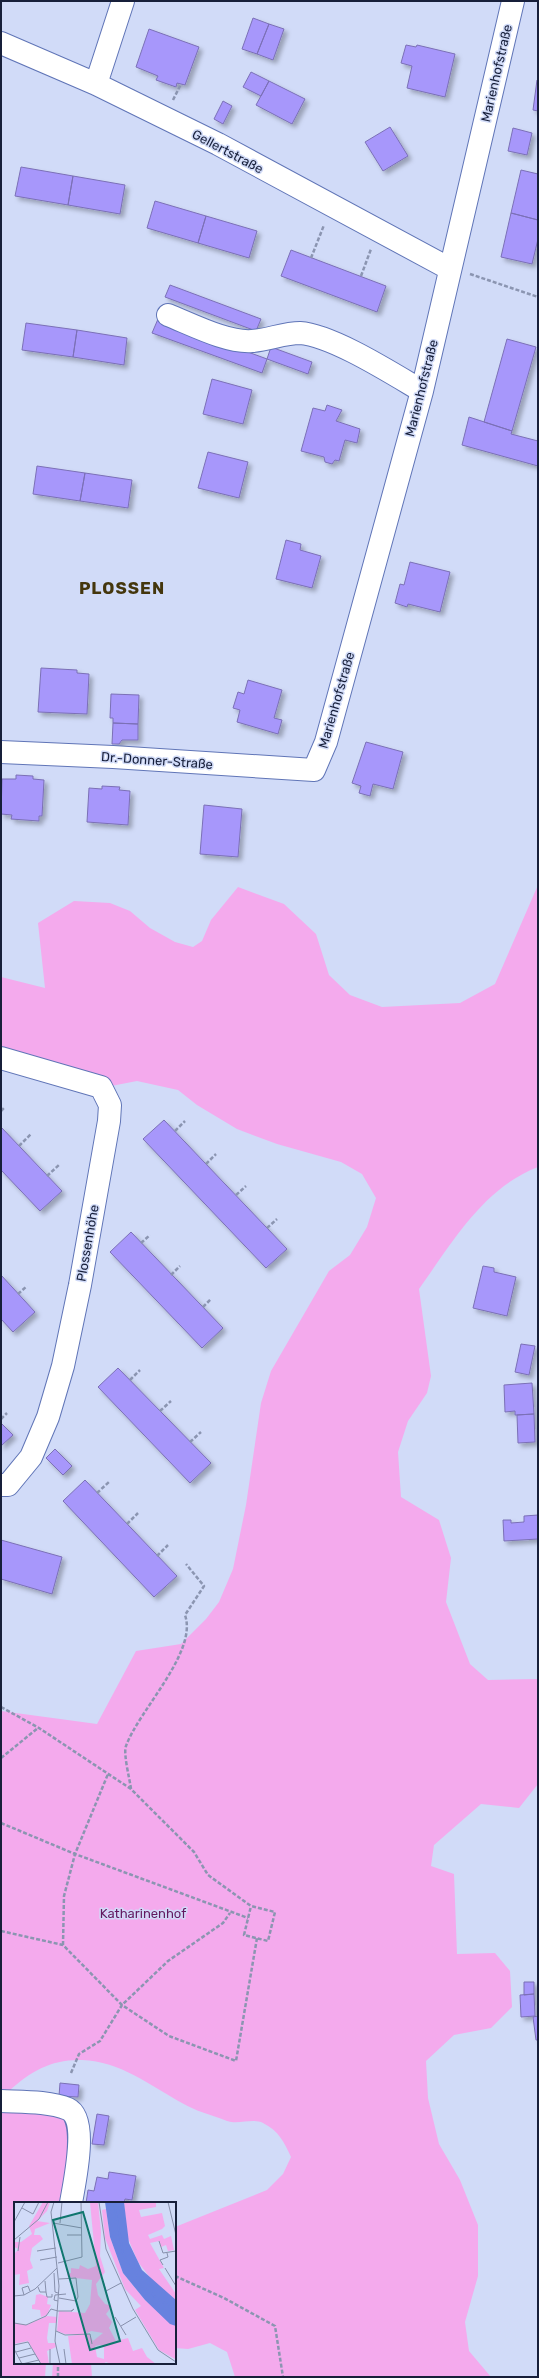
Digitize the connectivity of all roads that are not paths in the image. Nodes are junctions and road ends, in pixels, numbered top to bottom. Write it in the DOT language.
graph roads {
  1 [pos="123,1"];
  2 [pos="513,1"];
  3 [pos="1,44"];
  4 [pos="96,84"];
  5 [pos="450,269"];
  6 [pos="168,315"];
  7 [pos="422,391"];
  8 [pos="1,752"];
  9 [pos="314,770"];
  10 [pos="1,1058"];
  11 [pos="1,1485"];
  12 [pos="1,2101"];
  13 [pos="71,2202"];
  1 -- 4 [label="street"];
  2 -- 5 [label="street, Marienhofstraße"];
  3 -- 4 [label="street, Gellertstraße"];
  4 -- 5 [label="street, Gellertstraße"];
  5 -- 7 [label="street, Marienhofstraße"];
  6 -- 7 [label="street"];
  7 -- 9 [label="street, Marienhofstraße"];
  8 -- 9 [label="street, Dr.-Donner-Straße"];
  10 -- 11 [label="street, Plossenhöhe"];
  12 -- 13 [label="street"];
}
